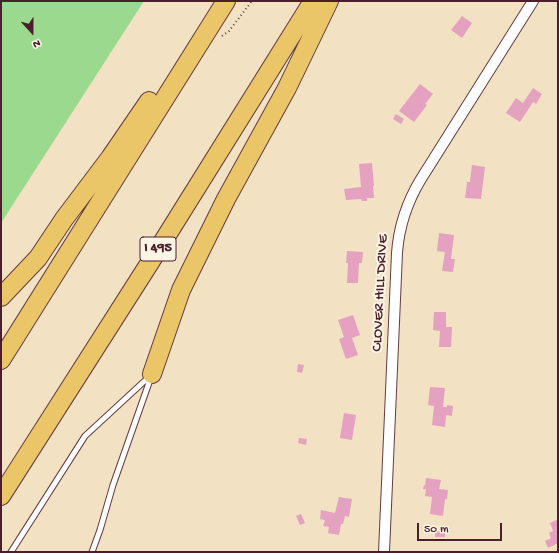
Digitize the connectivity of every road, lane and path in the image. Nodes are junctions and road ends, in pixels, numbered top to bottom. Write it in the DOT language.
graph roads {
  1 [pos="220,1"];
  2 [pos="226,1"];
  3 [pos="313,1"];
  4 [pos="329,1"];
  5 [pos="533,1"];
  6 [pos="1,297"];
  7 [pos="1,360"];
  8 [pos="152,374"];
  9 [pos="1,496"];
  10 [pos="11,552"];
  11 [pos="92,552"];
  12 [pos="384,552"];
  1 -- 6 [label="highway"];
  2 -- 7 [label="highway"];
  3 -- 9 [label="highway, I 495"];
  4 -- 8 [label="highway"];
  5 -- 12 [label="street, CLOVER HILL DRIVE"];
  8 -- 10 [label="lane"];
  8 -- 11 [label="lane"];
}
